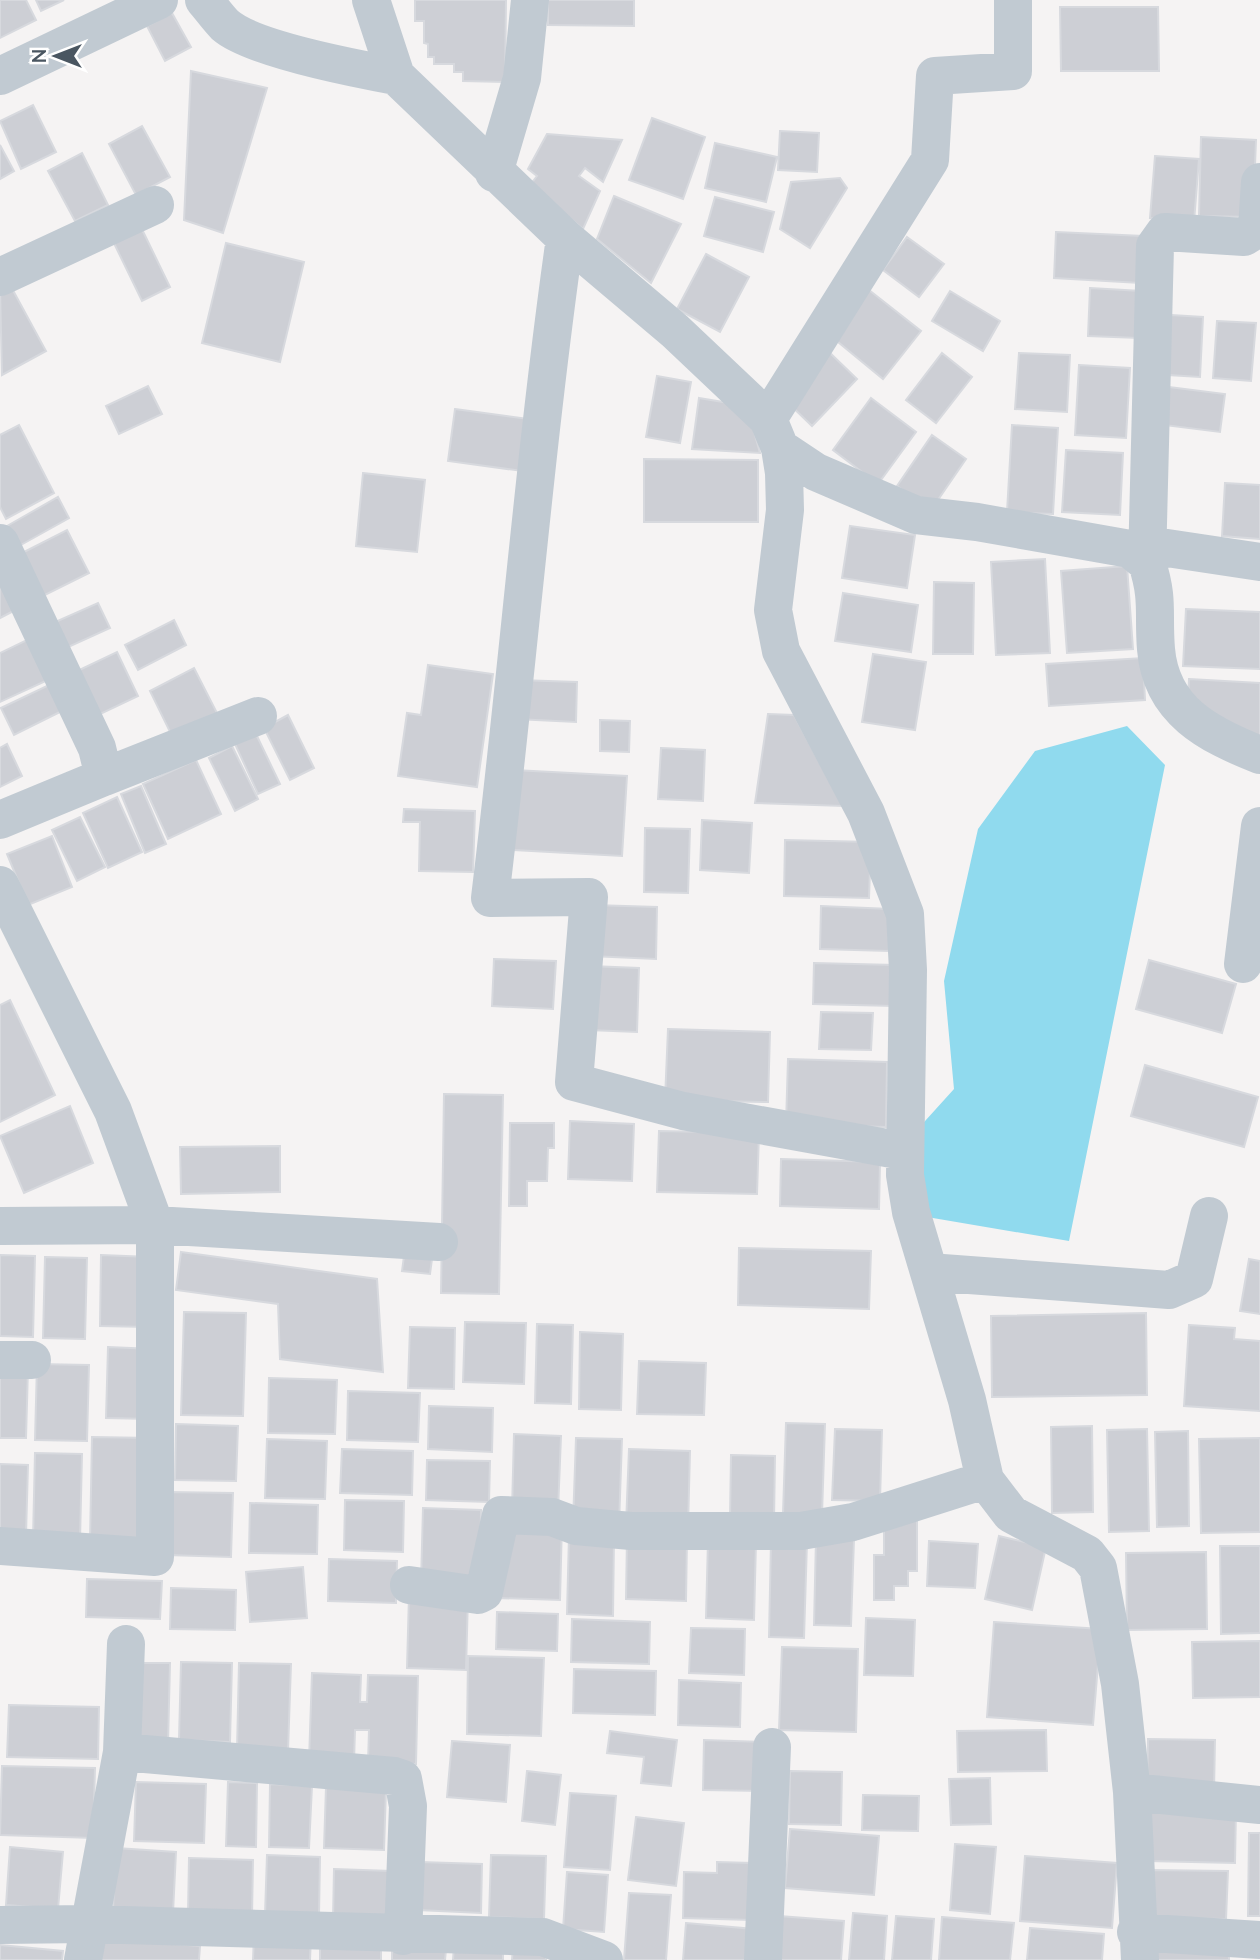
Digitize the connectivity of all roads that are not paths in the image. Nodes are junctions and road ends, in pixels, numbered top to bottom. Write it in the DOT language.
graph roads {
  1 [pos="159,0"];
  2 [pos="204,0"];
  3 [pos="371,0"];
  4 [pos="530,0"];
  5 [pos="1013,0"];
  6 [pos="0,76"];
  7 [pos="396,76"];
  8 [pos="494,173"];
  9 [pos="1260,183"];
  10 [pos="155,205"];
  11 [pos="565,238"];
  12 [pos="0,277"];
  13 [pos="774,433"];
  14 [pos="0,543"];
  15 [pos="1147,554"];
  16 [pos="1260,562"];
  17 [pos="258,716"];
  18 [pos="1260,755"];
  19 [pos="104,778"];
  20 [pos="0,820"];
  21 [pos="1260,826"];
  22 [pos="0,885"];
  23 [pos="1242,964"];
  24 [pos="903,1151"];
  25 [pos="1209,1216"];
  26 [pos="155,1225"];
  27 [pos="0,1226"];
  28 [pos="439,1242"];
  29 [pos="929,1272"];
  30 [pos="985,1480"];
  31 [pos="0,1546"];
  32 [pos="409,1585"];
  33 [pos="126,1644"];
  34 [pos="772,1746"];
  35 [pos="122,1752"];
  36 [pos="1132,1792"];
  37 [pos="1260,1805"];
  38 [pos="0,1925"];
  39 [pos="404,1936"];
  40 [pos="1260,1940"];
  41 [pos="85,1942"];
  42 [pos="1138,1946"];
  43 [pos="604,1960"];
  44 [pos="763,1960"];
  1 -- 6 [label="street"];
  2 -- 7 [label="street"];
  3 -- 7 [label="street"];
  4 -- 8 [label="street"];
  5 -- 13 [label="street"];
  7 -- 8 [label="street"];
  8 -- 11 [label="street"];
  9 -- 15 [label="street"];
  10 -- 12 [label="street"];
  11 -- 13 [label="street"];
  11 -- 24 [label="street"];
  13 -- 15 [label="street"];
  13 -- 24 [label="street"];
  14 -- 19 [label="street"];
  15 -- 16 [label="street"];
  15 -- 18 [label="street"];
  17 -- 19 [label="street"];
  19 -- 20 [label="street"];
  21 -- 23 [label="street"];
  22 -- 26 [label="street"];
  24 -- 29 [label="street"];
  25 -- 29 [label="street"];
  26 -- 27 [label="street"];
  26 -- 28 [label="street"];
  26 -- 31 [label="street"];
  29 -- 30 [label="street"];
  30 -- 32 [label="street"];
  30 -- 36 [label="street"];
  33 -- 35 [label="street"];
  34 -- 44 [label="street"];
  35 -- 39 [label="street"];
  35 -- 41 [label="street"];
  36 -- 37 [label="street"];
  36 -- 42 [label="street"];
  38 -- 41 [label="street"];
  39 -- 41 [label="street"];
  39 -- 43 [label="street"];
  40 -- 42 [label="street"];
}
